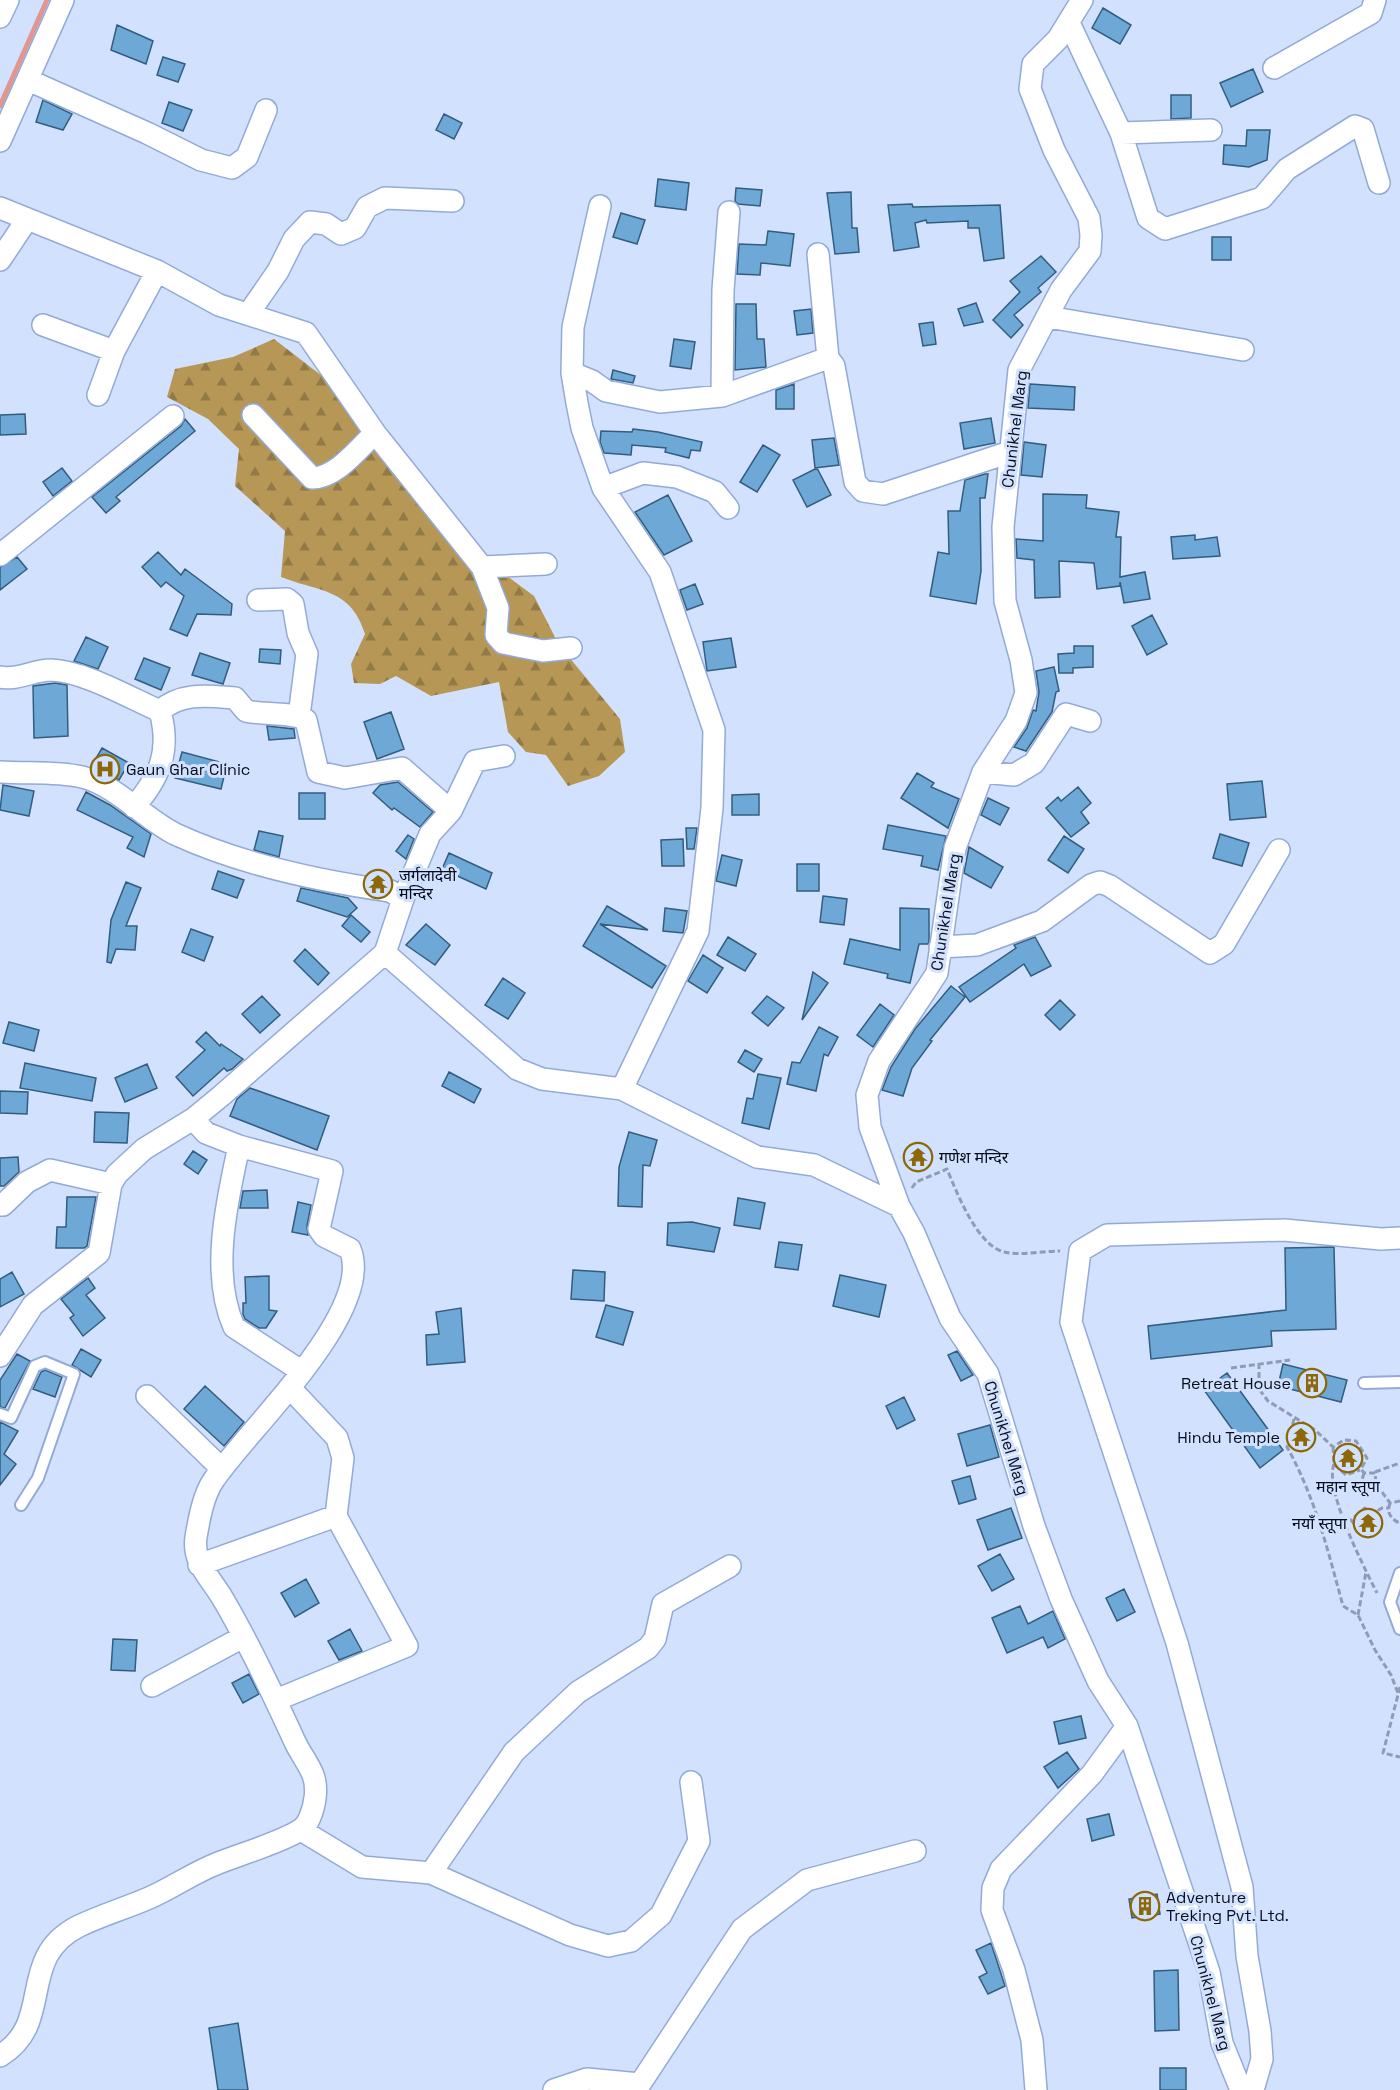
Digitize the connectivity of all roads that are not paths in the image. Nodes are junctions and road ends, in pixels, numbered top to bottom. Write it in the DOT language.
graph roads {
  1 [pos="8,0"];
  2 [pos="63,0"];
  3 [pos="1082,0"];
  4 [pos="1375,0"];
  5 [pos="0,17"];
  6 [pos="1069,23"];
  7 [pos="1274,68"];
  8 [pos="28,80"];
  9 [pos="266,110"];
  10 [pos="1211,129"];
  11 [pos="1121,133"];
  12 [pos="0,141"];
  13 [pos="1379,183"];
  14 [pos="453,201"];
  15 [pos="600,206"];
  16 [pos="0,208"];
  17 [pos="729,212"];
  18 [pos="26,221"];
  19 [pos="818,254"];
  20 [pos="0,260"];
  21 [pos="157,271"];
  22 [pos="249,313"];
  23 [pos="1048,317"];
  24 [pos="44,325"];
  25 [pos="1243,350"];
  26 [pos="114,351"];
  27 [pos="828,358"];
  28 [pos="572,373"];
  29 [pos="98,395"];
  30 [pos="722,396"];
  31 [pos="253,415"];
  32 [pos="173,416"];
  33 [pos="375,433"];
  34 [pos="1010,452"];
  35 [pos="603,488"];
  36 [pos="728,508"];
  37 [pos="0,555"];
  38 [pos="546,564"];
  39 [pos="482,567"];
  40 [pos="258,600"];
  41 [pos="572,648"];
  42 [pos="0,677"];
  43 [pos="160,711"];
  44 [pos="299,716"];
  45 [pos="1090,721"];
  46 [pos="504,756"];
  47 [pos="0,772"];
  48 [pos="983,772"];
  49 [pos="134,807"];
  50 [pos="451,811"];
  51 [pos="1279,850"];
  52 [pos="403,899"];
  53 [pos="940,947"];
  54 [pos="385,953"];
  55 [pos="622,1089"];
  56 [pos="193,1119"];
  57 [pos="239,1146"];
  58 [pos="111,1184"];
  59 [pos="0,1205"];
  60 [pos="899,1206"];
  61 [pos="1400,1238"];
  62 [pos="0,1356"];
  63 [pos="296,1380"];
  64 [pos="1400,1382"];
  65 [pos="1364,1383"];
  66 [pos="147,1396"];
  67 [pos="0,1414"];
  68 [pos="222,1469"];
  69 [pos="21,1504"];
  70 [pos="336,1516"];
  71 [pos="199,1565"];
  72 [pos="730,1566"];
  73 [pos="1400,1573"];
  74 [pos="1400,1629"];
  75 [pos="243,1637"];
  76 [pos="152,1686"];
  77 [pos="276,1700"];
  78 [pos="1127,1726"];
  79 [pos="692,1782"];
  80 [pos="301,1830"];
  81 [pos="915,1851"];
  82 [pos="431,1874"];
  83 [pos="0,2056"];
  84 [pos="554,2090"];
  85 [pos="1036,2090"];
  86 [pos="1241,2090"];
  87 [pos="1253,2090"];
  1 -- 5 [label="street"];
  2 -- 8 [label="street"];
  3 -- 6 [label="street, Chunikhel Marg"];
  4 -- 7 [label="street"];
  6 -- 11 [label="street"];
  6 -- 23 [label="street, Chunikhel Marg"];
  8 -- 9 [label="street"];
  8 -- 12 [label="street"];
  10 -- 11 [label="street"];
  11 -- 13 [label="street"];
  14 -- 22 [label="street"];
  15 -- 28 [label="street"];
  16 -- 18 [label="street"];
  17 -- 30 [label="street"];
  18 -- 20 [label="street"];
  18 -- 21 [label="street"];
  19 -- 27 [label="street"];
  21 -- 22 [label="street"];
  21 -- 26 [label="street"];
  22 -- 33 [label="street"];
  23 -- 25 [label="street"];
  23 -- 34 [label="street, Chunikhel Marg"];
  24 -- 26 [label="street"];
  26 -- 29 [label="street"];
  27 -- 30 [label="street"];
  27 -- 34 [label="street"];
  28 -- 30 [label="street"];
  28 -- 35 [label="street"];
  31 -- 33 [label="street"];
  32 -- 37 [label="street"];
  33 -- 39 [label="street"];
  34 -- 48 [label="street, Chunikhel Marg"];
  35 -- 36 [label="street"];
  35 -- 55 [label="street"];
  38 -- 39 [label="street"];
  39 -- 41 [label="street"];
  40 -- 44 [label="street"];
  42 -- 43 [label="street"];
  43 -- 44 [label="street"];
  43 -- 49 [label="street"];
  44 -- 50 [label="street"];
  45 -- 48 [label="street"];
  46 -- 50 [label="street"];
  47 -- 49 [label="street"];
  48 -- 53 [label="street, Chunikhel Marg"];
  49 -- 52 [label="street"];
  50 -- 52 [label="street"];
  51 -- 53 [label="street"];
  52 -- 54 [label="street"];
  53 -- 60 [label="street, Chunikhel Marg"];
  54 -- 55 [label="street"];
  54 -- 56 [label="street"];
  55 -- 60 [label="street"];
  56 -- 57 [label="street"];
  56 -- 58 [label="street"];
  57 -- 63 [label="street"];
  57 -- 63 [label="street"];
  58 -- 59 [label="street"];
  58 -- 62 [label="street"];
  60 -- 78 [label="street, Chunikhel Marg"];
  61 -- 87 [label="street"];
  63 -- 68 [label="street"];
  63 -- 70 [label="street"];
  64 -- 65 [label="lane"];
  66 -- 68 [label="street"];
  67 -- 69 [label="lane"];
  68 -- 71 [label="street"];
  70 -- 71 [label="street"];
  70 -- 77 [label="street"];
  71 -- 75 [label="street"];
  72 -- 82 [label="street"];
  73 -- 74 [label="lane"];
  75 -- 76 [label="street"];
  75 -- 77 [label="street"];
  77 -- 80 [label="street"];
  78 -- 85 [label="street"];
  78 -- 86 [label="street, Chunikhel Marg"];
  79 -- 82 [label="street"];
  80 -- 82 [label="street"];
  80 -- 83 [label="street"];
  81 -- 84 [label="street"];
}
